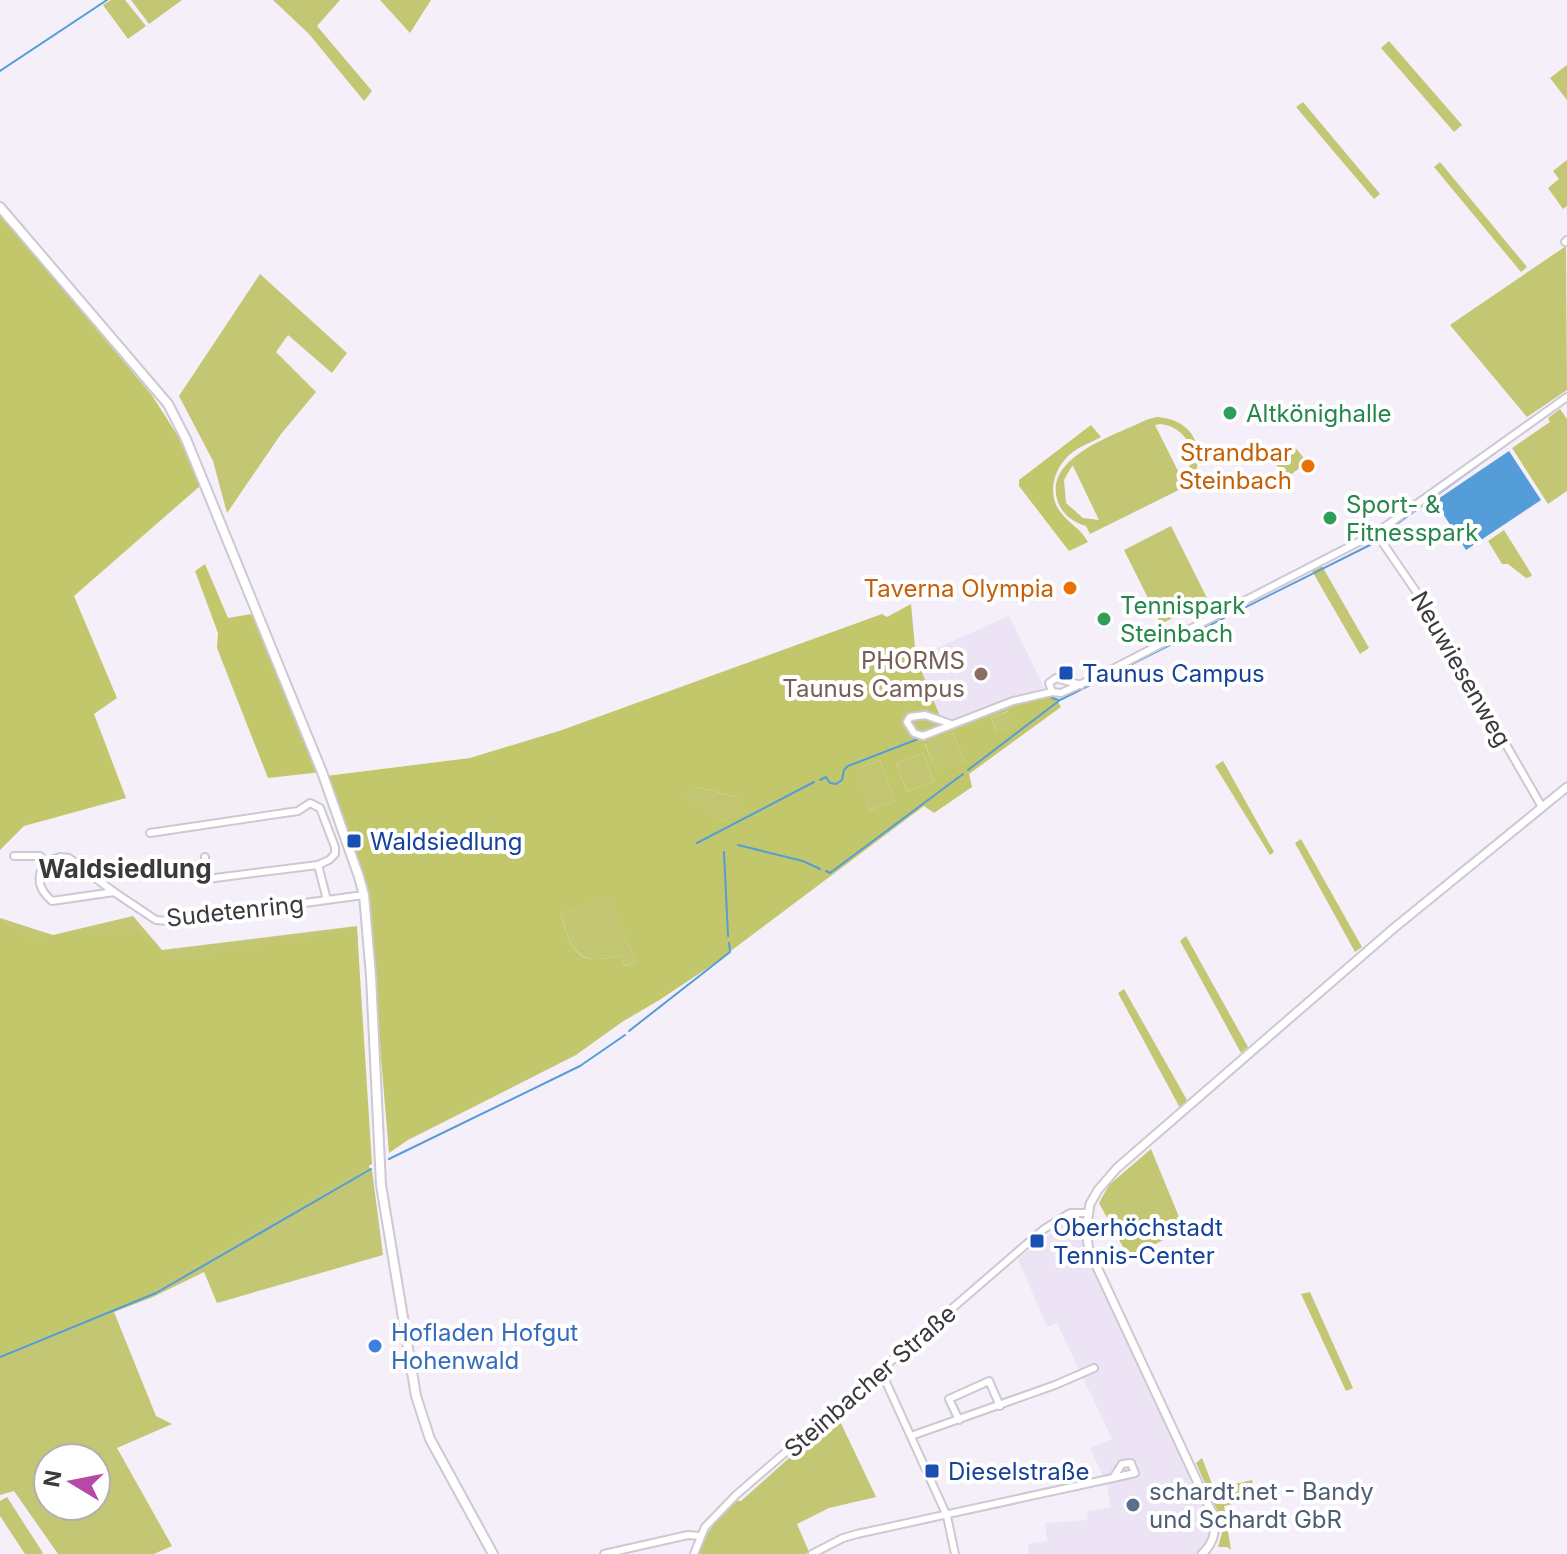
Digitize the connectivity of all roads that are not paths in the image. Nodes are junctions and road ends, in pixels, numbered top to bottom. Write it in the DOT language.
graph roads {
  1 [pos="0,207"];
  2 [pos="1567,397"];
  3 [pos="1376,533"];
  4 [pos="1081,685"];
  5 [pos="1052,692"];
  6 [pos="951,724"];
  7 [pos="1567,787"];
  8 [pos="1542,807"];
  9 [pos="150,833"];
  10 [pos="14,856"];
  11 [pos="205,857"];
  12 [pos="45,862"];
  13 [pos="318,865"];
  14 [pos="114,892"];
  15 [pos="364,895"];
  16 [pos="327,900"];
  17 [pos="1088,1213"];
  18 [pos="1060,1219"];
  19 [pos="1086,1222"];
  20 [pos="1094,1368"];
  21 [pos="881,1371"];
  22 [pos="1000,1406"];
  23 [pos="959,1420"];
  24 [pos="911,1436"];
  25 [pos="1113,1478"];
  26 [pos="947,1516"];
  27 [pos="700,1536"];
  28 [pos="493,1554"];
  29 [pos="604,1554"];
  30 [pos="694,1554"];
  31 [pos="812,1554"];
  32 [pos="955,1554"];
  33 [pos="1202,1554"];
  1 -- 15 [label="main road"];
  2 -- 3 [label="street"];
  3 -- 4 [label="street"];
  3 -- 8 [label="street, Neuwiesenweg"];
  4 -- 5 [label="street"];
  4 -- 5 [label="street"];
  5 -- 6 [label="street"];
  6 -- 6 [label="street"];
  7 -- 8 [label="street"];
  8 -- 17 [label="street"];
  9 -- 13 [label="street"];
  10 -- 12 [label="street, Sudetenring"];
  11 -- 13 [label="street"];
  12 -- 14 [label="street, Sudetenring"];
  12 -- 14 [label="street"];
  13 -- 16 [label="street"];
  14 -- 16 [label="street, Sudetenring"];
  15 -- 16 [label="street, Sudetenring"];
  15 -- 28 [label="main road"];
  17 -- 18 [label="street, Steinbacher Straße"];
  17 -- 19 [label="street"];
  18 -- 19 [label="street"];
  18 -- 21 [label="street, Steinbacher Straße"];
  19 -- 33 [label="street"];
  20 -- 22 [label="street"];
  21 -- 24 [label="street"];
  21 -- 27 [label="street, Steinbacher Straße"];
  22 -- 23 [label="street"];
  22 -- 23 [label="street"];
  23 -- 24 [label="street"];
  24 -- 26 [label="street"];
  25 -- 26 [label="street"];
  26 -- 31 [label="street"];
  26 -- 32 [label="street"];
  27 -- 29 [label="street"];
  27 -- 30 [label="street, Steinbacher Straße"];
}
